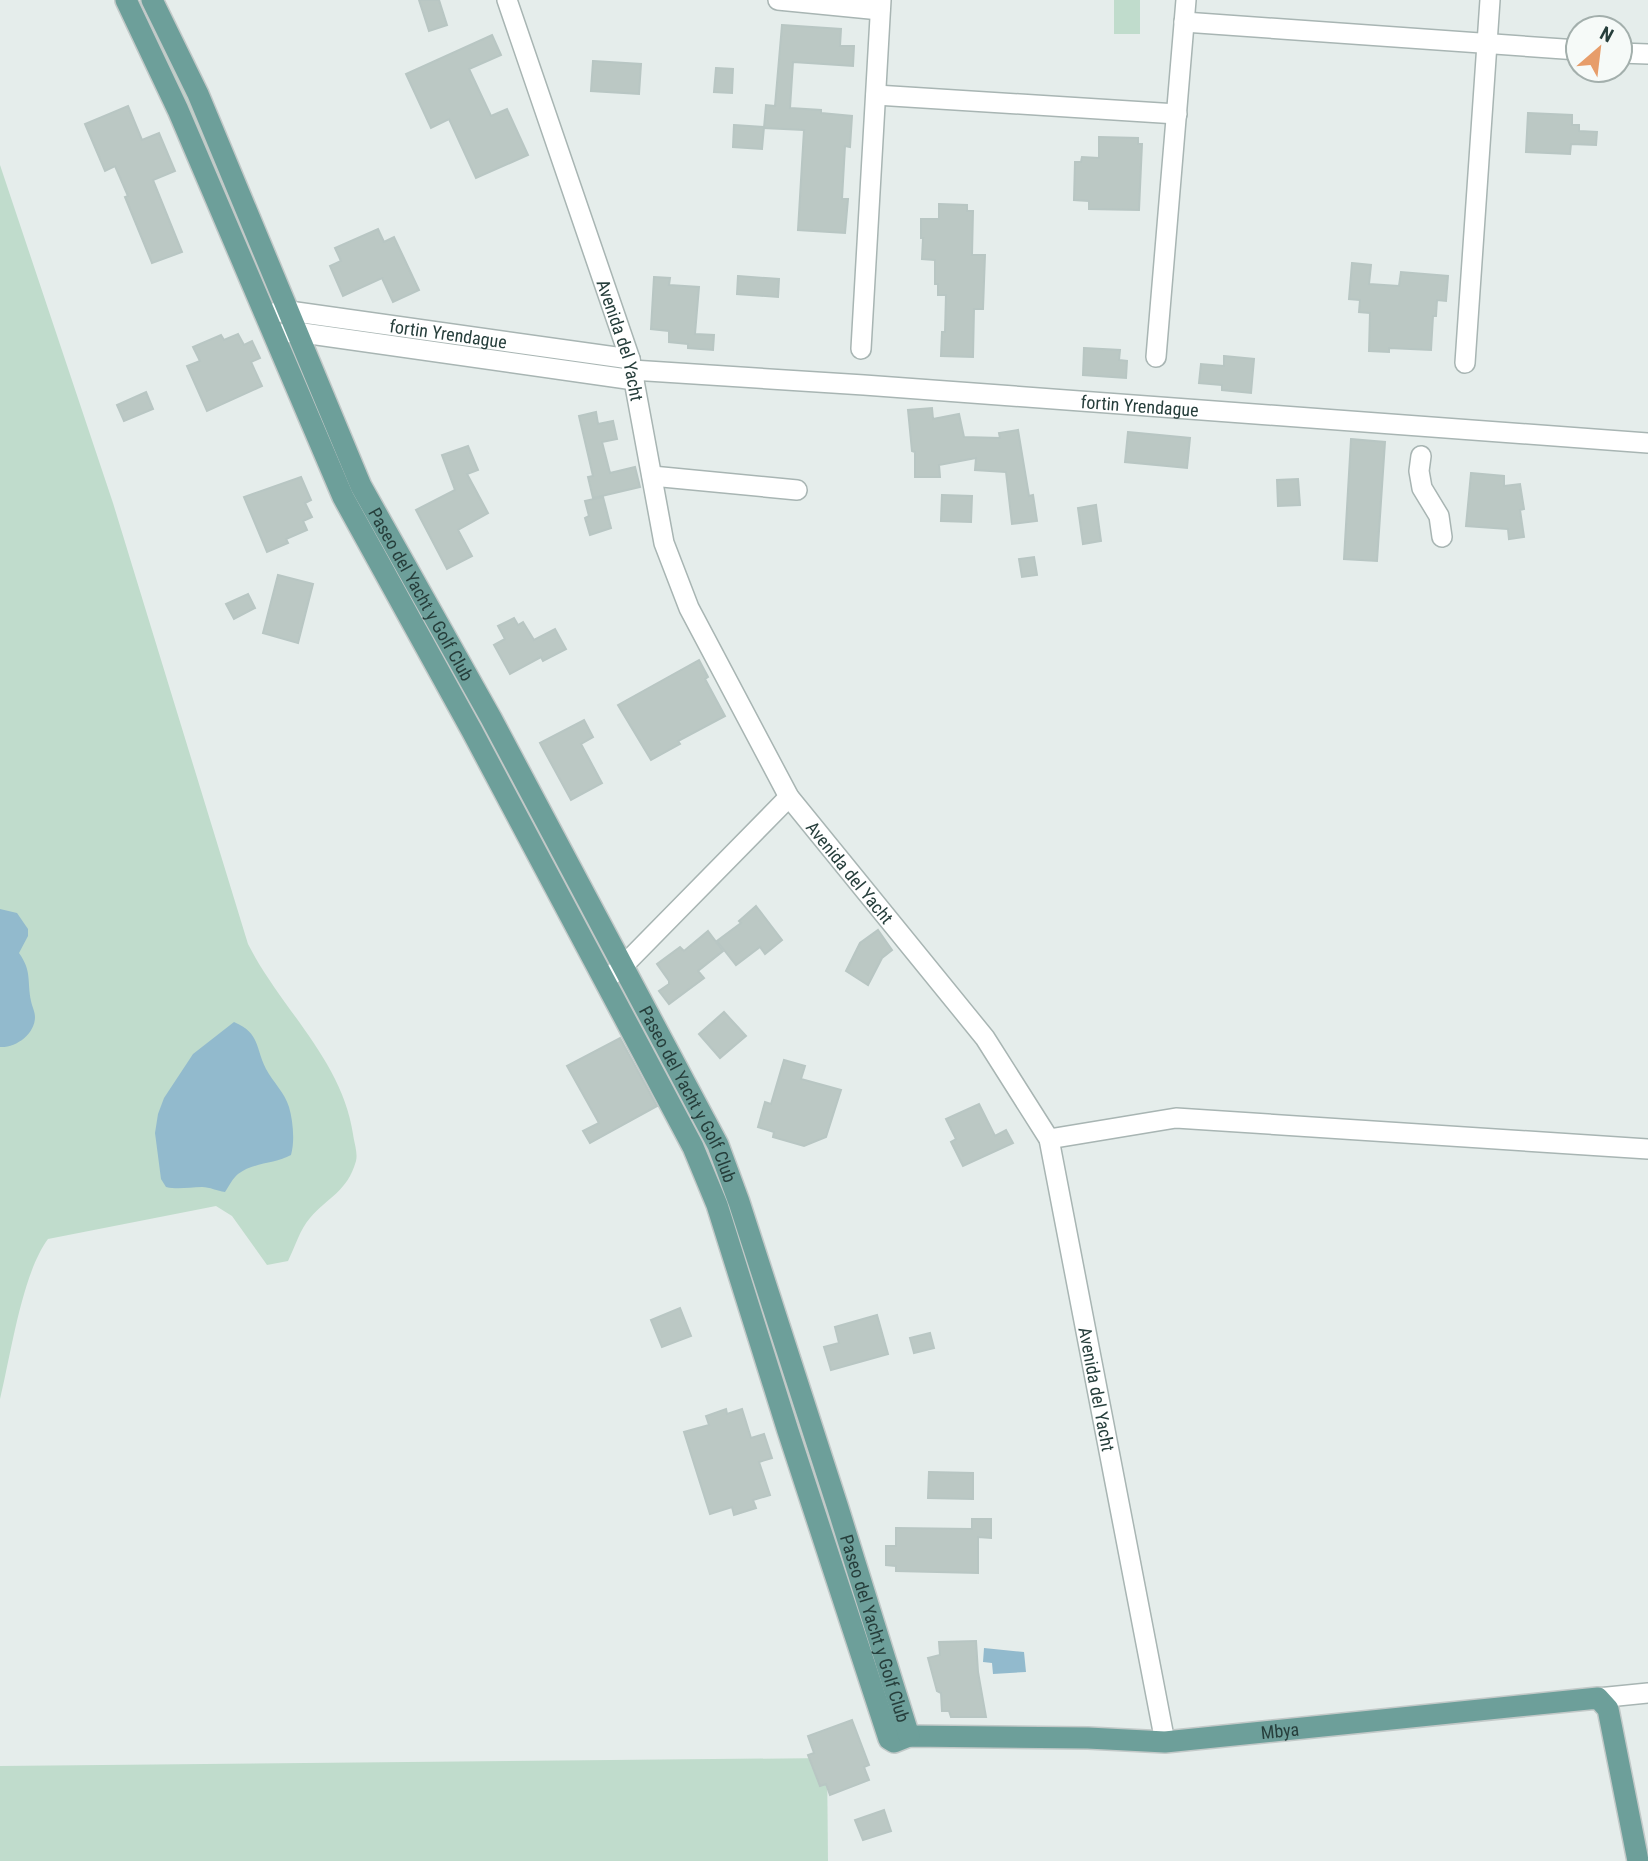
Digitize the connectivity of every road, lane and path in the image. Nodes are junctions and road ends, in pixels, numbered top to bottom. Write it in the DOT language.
graph roads {
  1 [pos="126,0"];
  2 [pos="152,0"];
  3 [pos="507,0"];
  4 [pos="778,0"];
  5 [pos="1186,0"];
  6 [pos="1490,0"];
  7 [pos="881,5"];
  8 [pos="1184,22"];
  9 [pos="1487,44"];
  10 [pos="1564,49"];
  11 [pos="876,95"];
  12 [pos="1177,114"];
  13 [pos="289,311"];
  14 [pos="270,324"];
  15 [pos="296,332"];
  16 [pos="860,349"];
  17 [pos="1156,357"];
  18 [pos="1465,363"];
  19 [pos="632,370"];
  20 [pos="1422,443"];
  21 [pos="1648,443"];
  22 [pos="652,476"];
  23 [pos="797,490"];
  24 [pos="1442,537"];
  25 [pos="789,797"];
  26 [pos="614,973"];
  27 [pos="1048,1139"];
  28 [pos="1648,1149"];
  29 [pos="1648,1693"];
  30 [pos="1598,1698"];
  31 [pos="899,1737"];
  32 [pos="1166,1742"];
  33 [pos="1639,1861"];
  1 -- 14 [label="main road, Paseo del Yacht y Golf Club"];
  2 -- 13 [label="main road, Paseo del Yacht y Golf Club"];
  3 -- 19 [label="street, Avenida del Yacht"];
  4 -- 7 [label="street"];
  5 -- 8 [label="street"];
  6 -- 9 [label="street"];
  7 -- 11 [label="street"];
  8 -- 9 [label="street"];
  8 -- 12 [label="street"];
  9 -- 10 [label="street"];
  9 -- 18 [label="street"];
  11 -- 12 [label="street"];
  11 -- 16 [label="street"];
  12 -- 17 [label="street"];
  13 -- 14 [label="street, fortin Yrendague"];
  13 -- 15 [label="main road, Paseo del Yacht y Golf Club"];
  13 -- 19 [label="street, fortin Yrendague"];
  14 -- 15 [label="street, fortin Yrendague"];
  14 -- 26 [label="main road, Paseo del Yacht y Golf Club"];
  15 -- 19 [label="street, fortin Yrendague"];
  15 -- 26 [label="main road, Paseo del Yacht y Golf Club"];
  19 -- 20 [label="street, fortin Yrendague"];
  19 -- 22 [label="street, Avenida del Yacht"];
  20 -- 21 [label="street, fortin Yrendague"];
  20 -- 24 [label="street"];
  22 -- 23 [label="street"];
  22 -- 25 [label="street, Avenida del Yacht"];
  25 -- 26 [label="street"];
  25 -- 27 [label="street, Avenida del Yacht"];
  26 -- 31 [label="main road, Paseo del Yacht y Golf Club"];
  27 -- 28 [label="street"];
  27 -- 32 [label="street, Avenida del Yacht"];
  29 -- 30 [label="street, Mbya"];
  30 -- 32 [label="main road, Mbya"];
  30 -- 33 [label="main road"];
  31 -- 32 [label="main road, Mbya"];
}
